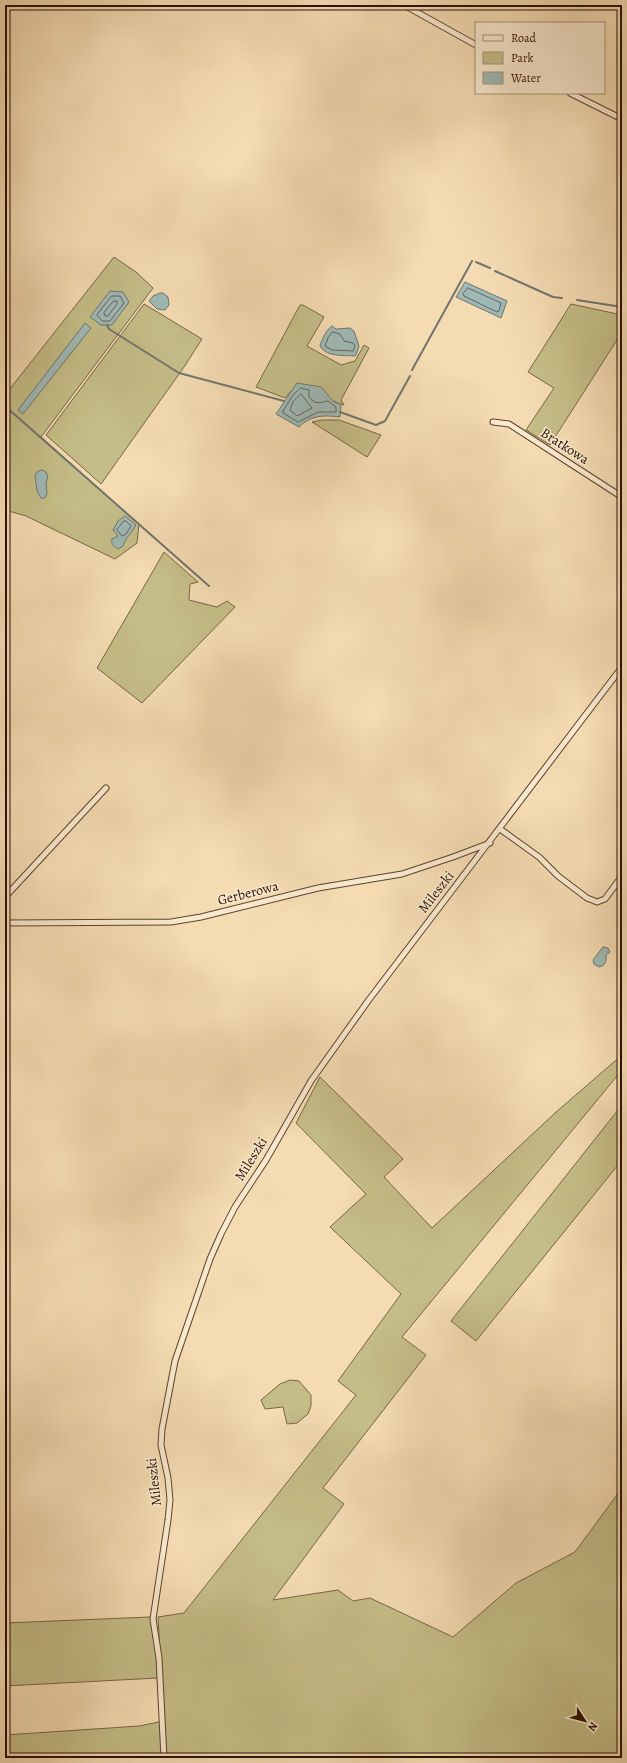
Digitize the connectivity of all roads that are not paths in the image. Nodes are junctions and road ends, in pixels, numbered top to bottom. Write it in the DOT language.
graph roads {
  1 [pos="404,5"];
  2 [pos="475,44"];
  3 [pos="572,94"];
  4 [pos="622,119"];
  5 [pos="494,422"];
  6 [pos="622,497"];
  7 [pos="622,667"];
  8 [pos="106,788"];
  9 [pos="500,829"];
  10 [pos="490,843"];
  11 [pos="622,876"];
  12 [pos="5,897"];
  13 [pos="5,923"];
  14 [pos="164,1758"];
  1 -- 2 [label="street"];
  3 -- 4 [label="street"];
  5 -- 6 [label="street, Bratkowa"];
  7 -- 9 [label="street, Mileszki"];
  8 -- 12 [label="street"];
  9 -- 10 [label="street, Mileszki"];
  9 -- 11 [label="street"];
  10 -- 13 [label="street, Gerberowa"];
  10 -- 14 [label="street, Mileszki"];
}
